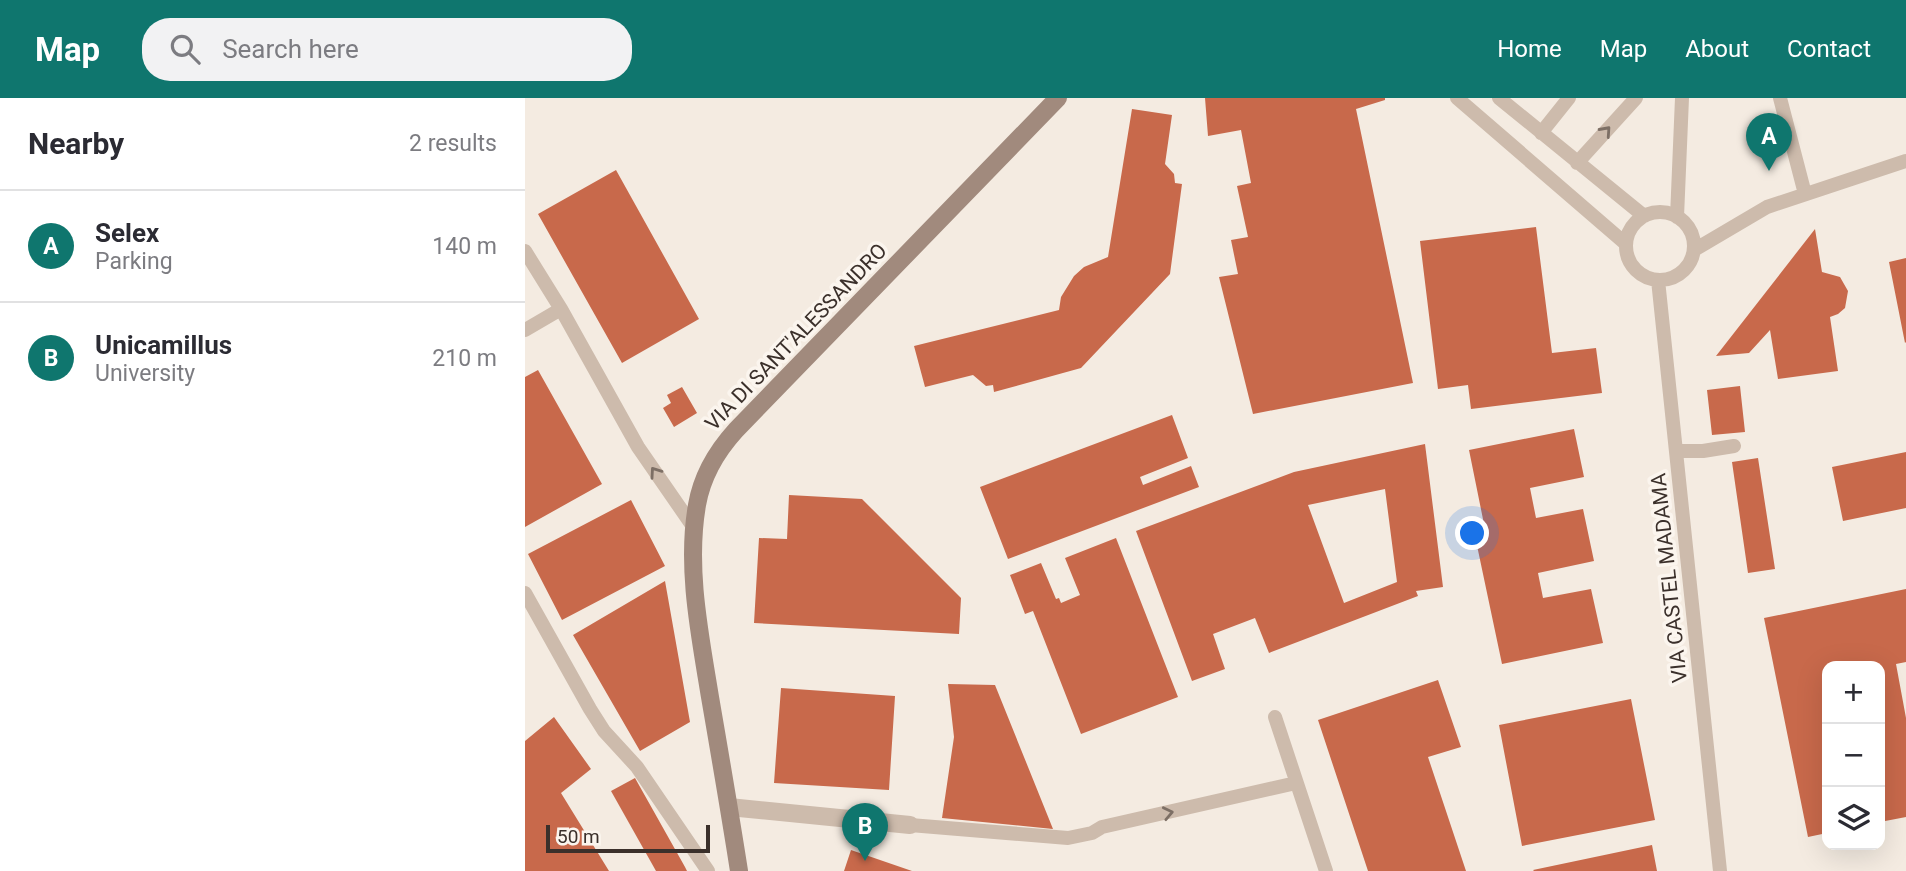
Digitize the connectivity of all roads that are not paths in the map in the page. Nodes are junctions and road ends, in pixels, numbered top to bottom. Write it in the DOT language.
graph roads {
  1 [pos="1058,98"];
  2 [pos="1457,98"];
  3 [pos="1499,98"];
  4 [pos="1569,98"];
  5 [pos="1636,98"];
  6 [pos="1682,98"];
  7 [pos="1780,98"];
  8 [pos="1541,133"];
  9 [pos="1906,161"];
  10 [pos="1577,163"];
  11 [pos="1805,194"];
  12 [pos="1644,216"];
  13 [pos="1677,217"];
  14 [pos="1626,244"];
  15 [pos="1694,250"];
  16 [pos="525,251"];
  17 [pos="1658,280"];
  18 [pos="561,309"];
  19 [pos="525,330"];
  20 [pos="1734,446"];
  21 [pos="1677,451"];
  22 [pos="694,528"];
  23 [pos="525,593"];
  24 [pos="1275,717"];
  25 [pos="1296,783"];
  26 [pos="729,807"];
  27 [pos="910,825"];
  28 [pos="708,871"];
  29 [pos="739,871"];
  30 [pos="1326,871"];
  31 [pos="1720,871"];
  1 -- 22 [label="street, VIA DI SANT'ALESSANDRO"];
  2 -- 14 [label="lane"];
  3 -- 8 [label="lane"];
  4 -- 8 [label="lane"];
  10 -- 5 [label="lane, one-way"];
  6 -- 13 [label="lane"];
  7 -- 11 [label="lane"];
  8 -- 10 [label="lane"];
  9 -- 11 [label="lane"];
  10 -- 12 [label="lane"];
  11 -- 15 [label="lane"];
  12 -- 13 [label="lane"];
  12 -- 14 [label="lane"];
  13 -- 15 [label="lane"];
  14 -- 17 [label="lane"];
  15 -- 17 [label="lane"];
  16 -- 18 [label="lane"];
  17 -- 21 [label="lane, VIA CASTEL MADAMA"];
  18 -- 19 [label="lane"];
  22 -- 18 [label="lane, one-way"];
  20 -- 21 [label="lane"];
  21 -- 31 [label="lane, VIA CASTEL MADAMA"];
  22 -- 26 [label="street, VIA DI SANT'ALESSANDRO"];
  23 -- 28 [label="lane"];
  24 -- 25 [label="lane"];
  27 -- 25 [label="lane, one-way"];
  25 -- 30 [label="lane"];
  26 -- 27 [label="street"];
  26 -- 29 [label="street, VIA DI SANT'ALESSANDRO"];
}
